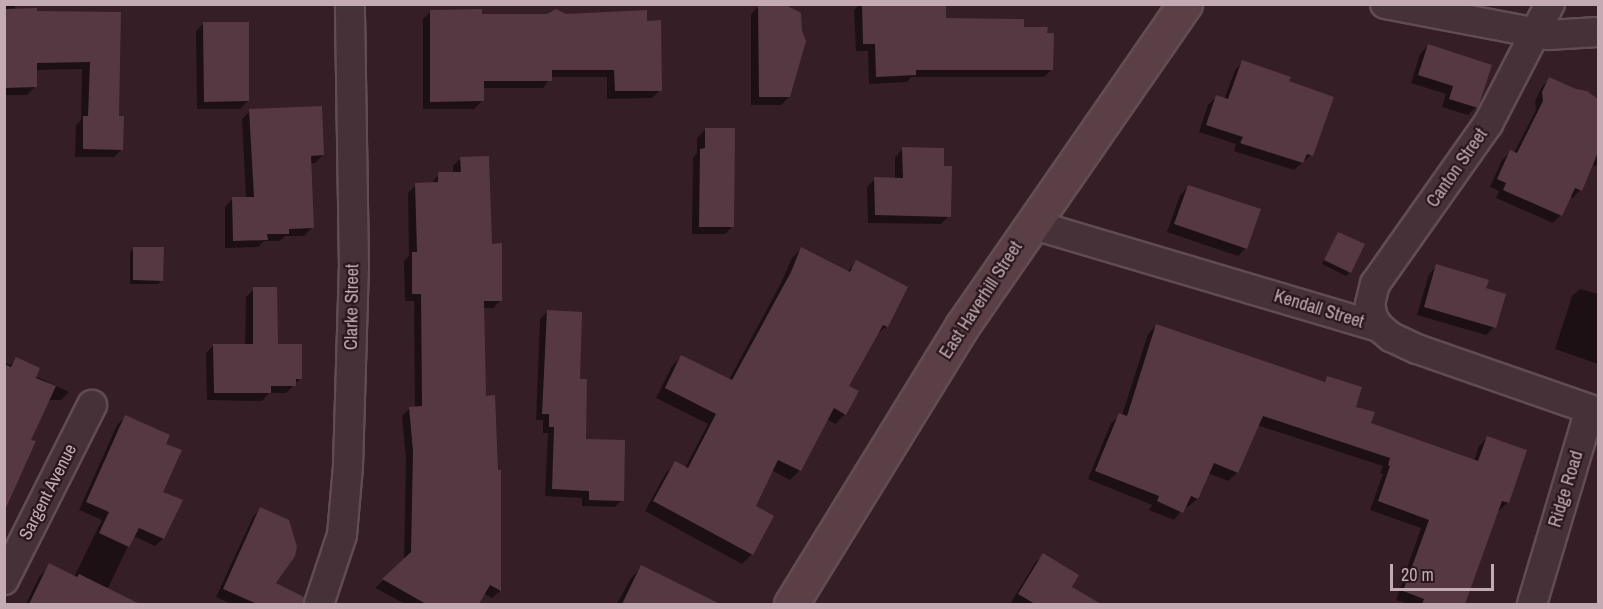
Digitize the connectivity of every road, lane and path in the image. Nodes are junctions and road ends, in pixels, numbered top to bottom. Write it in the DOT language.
graph roads {
  1 [pos="350,4"];
  2 [pos="1185,4"];
  3 [pos="1385,4"];
  4 [pos="1550,4"];
  5 [pos="1535,32"];
  6 [pos="1599,32"];
  7 [pos="1031,224"];
  8 [pos="1379,327"];
  9 [pos="92,405"];
  10 [pos="1594,410"];
  11 [pos="4,580"];
  12 [pos="319,604"];
  13 [pos="791,604"];
  14 [pos="1532,604"];
  1 -- 12 [label="street, Clarke Street"];
  2 -- 7 [label="main road, East Haverhill Street"];
  3 -- 5 [label="street"];
  4 -- 5 [label="street, Canton Street"];
  5 -- 6 [label="street"];
  5 -- 8 [label="street, Canton Street"];
  7 -- 8 [label="street, Kendall Street"];
  7 -- 13 [label="main road, East Haverhill Street"];
  8 -- 10 [label="street, Kendall Street"];
  9 -- 11 [label="street, Sargent Avenue"];
  10 -- 14 [label="street, Ridge Road"];
}
